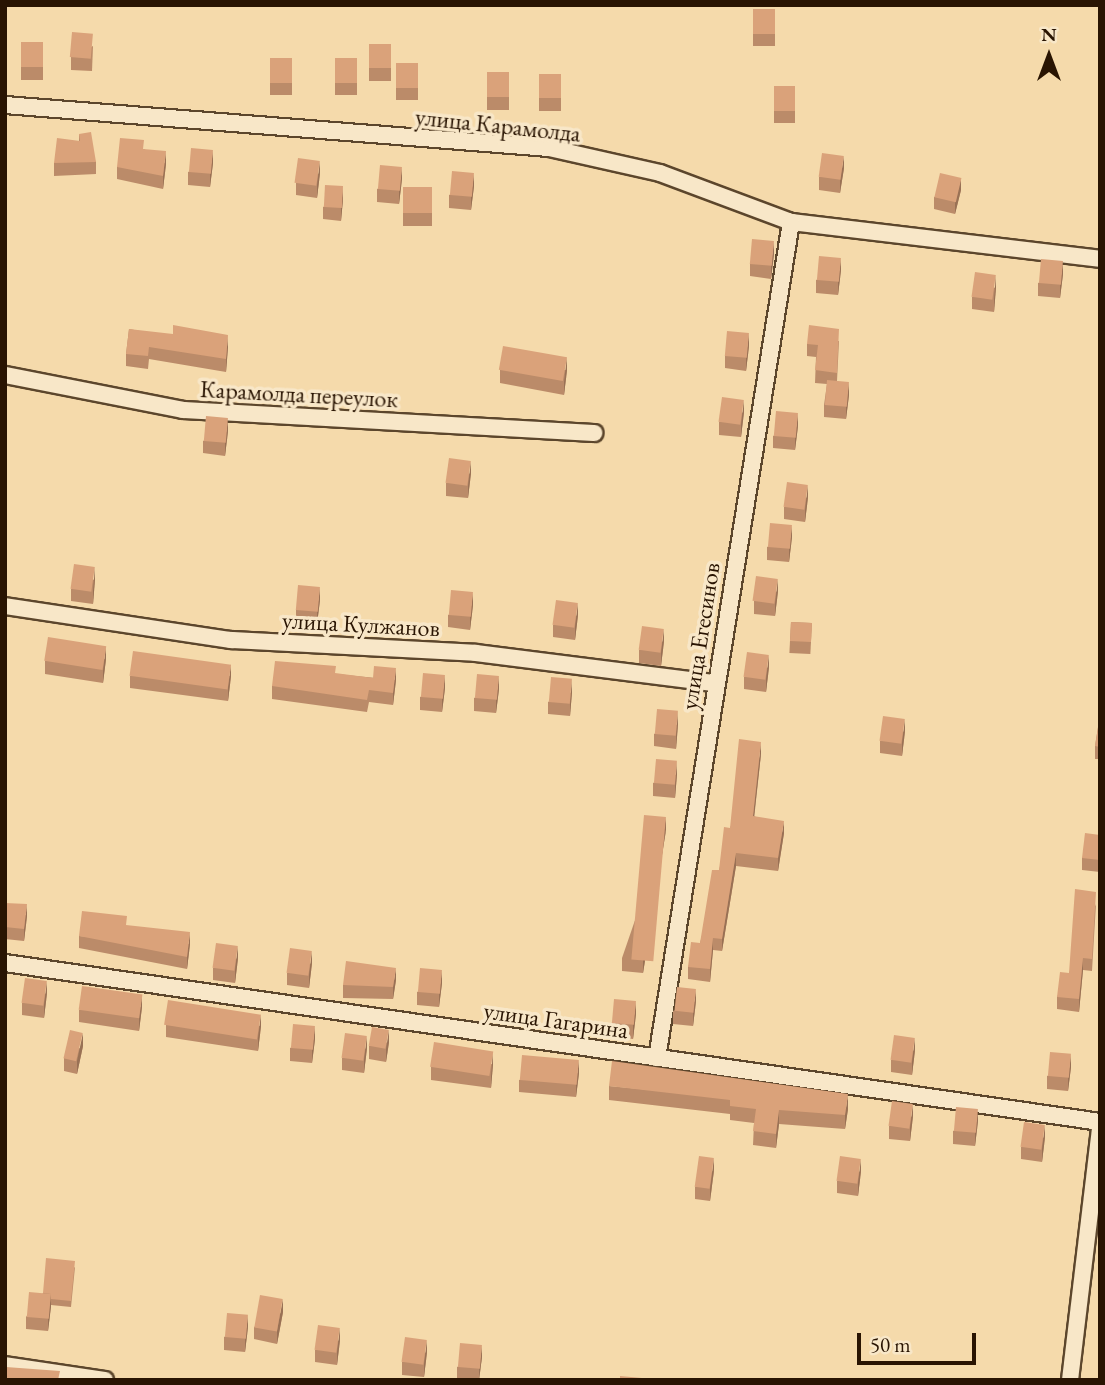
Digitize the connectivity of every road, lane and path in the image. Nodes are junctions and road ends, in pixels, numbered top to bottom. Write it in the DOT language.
graph roads {
  1 [pos="5,105"];
  2 [pos="791,222"];
  3 [pos="1100,260"];
  4 [pos="5,375"];
  5 [pos="594,433"];
  6 [pos="5,606"];
  7 [pos="715,683"];
  8 [pos="5,963"];
  9 [pos="657,1058"];
  10 [pos="1100,1125"];
  11 [pos="5,1365"];
  12 [pos="105,1380"];
  13 [pos="1070,1380"];
  1 -- 2 [label="street, улица Карамолда"];
  2 -- 3 [label="street, улица Карамолда"];
  2 -- 7 [label="street, улица Егесинов"];
  4 -- 5 [label="street, Карамолда переулок"];
  6 -- 7 [label="street, улица Кулжанов"];
  7 -- 9 [label="street, улица Егесинов"];
  8 -- 9 [label="street, улица Гагарина"];
  9 -- 10 [label="street, улица Гагарина"];
  10 -- 13 [label="street"];
  11 -- 12 [label="street"];
}
